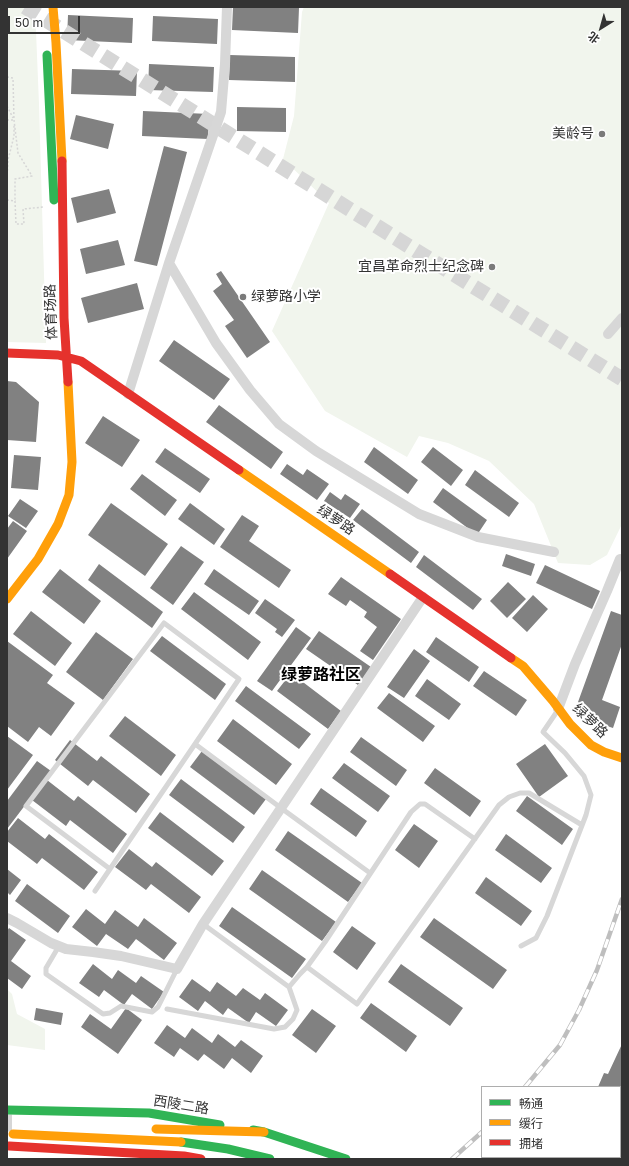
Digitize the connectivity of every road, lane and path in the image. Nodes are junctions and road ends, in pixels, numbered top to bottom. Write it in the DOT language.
graph roads {
  1 [pos="45,7"];
  2 [pos="54,7"];
  3 [pos="227,7"];
  4 [pos="7,77"];
  5 [pos="7,106"];
  6 [pos="7,120"];
  7 [pos="14,120"];
  8 [pos="7,179"];
  9 [pos="7,200"];
  10 [pos="15,201"];
  11 [pos="54,207"];
  12 [pos="169,263"];
  13 [pos="622,318"];
  14 [pos="608,334"];
  15 [pos="7,353"];
  16 [pos="62,356"];
  17 [pos="128,394"];
  18 [pos="554,552"];
  19 [pos="620,559"];
  20 [pos="7,587"];
  21 [pos="423,597"];
  22 [pos="7,599"];
  23 [pos="558,709"];
  24 [pos="195,744"];
  25 [pos="622,758"];
  26 [pos="280,808"];
  27 [pos="582,825"];
  28 [pos="475,839"];
  29 [pos="110,868"];
  30 [pos="370,873"];
  31 [pos="95,891"];
  32 [pos="7,918"];
  33 [pos="203,924"];
  34 [pos="60,946"];
  35 [pos="521,946"];
  36 [pos="307,967"];
  37 [pos="177,969"];
  38 [pos="289,987"];
  39 [pos="167,1009"];
  40 [pos="7,1110"];
  41 [pos="144,1128"];
  42 [pos="264,1132"];
  43 [pos="13,1134"];
  44 [pos="9,1146"];
  45 [pos="184,1156"];
  46 [pos="195,1159"];
  47 [pos="201,1159"];
  48 [pos="270,1159"];
  49 [pos="346,1159"];
  1 -- 11 [label="main road, 体育场路"];
  2 -- 16 [label="main road, 体育场路"];
  3 -- 12 [label="street"];
  4 -- 7 [label="path"];
  5 -- 7 [label="path"];
  6 -- 7 [label="path"];
  7 -- 8 [label="path"];
  7 -- 10 [label="path"];
  9 -- 10 [label="path"];
  10 -- 11 [label="path"];
  11 -- 16 [label="main road, 体育场路"];
  12 -- 17 [label="street"];
  12 -- 18 [label="street"];
  13 -- 14 [label="street"];
  15 -- 16 [label="main road, 绿萝路"];
  16 -- 17 [label="main road, 绿萝路"];
  16 -- 20 [label="main road, 体育场路"];
  16 -- 22 [label="main road, 体育场路"];
  17 -- 21 [label="main road, 绿萝路"];
  19 -- 23 [label="street"];
  21 -- 23 [label="main road, 绿萝路"];
  21 -- 26 [label="street"];
  23 -- 25 [label="main road, 绿萝路"];
  23 -- 27 [label="lane"];
  24 -- 26 [label="lane"];
  24 -- 29 [label="lane"];
  24 -- 29 [label="lane"];
  26 -- 30 [label="lane"];
  26 -- 33 [label="street"];
  27 -- 28 [label="lane"];
  27 -- 35 [label="lane"];
  28 -- 30 [label="lane"];
  28 -- 36 [label="lane"];
  29 -- 31 [label="lane"];
  30 -- 36 [label="lane"];
  32 -- 34 [label="street"];
  33 -- 37 [label="street"];
  33 -- 38 [label="lane"];
  34 -- 37 [label="street"];
  34 -- 37 [label="lane"];
  36 -- 38 [label="lane"];
  38 -- 39 [label="lane"];
  40 -- 42 [label="main road, 西陵二路"];
  41 -- 42 [label="main road"];
  42 -- 49 [label="main road, 西陵二路"];
  43 -- 48 [label="main road"];
  44 -- 45 [label="main road"];
  45 -- 46 [label="main road"];
  45 -- 47 [label="main road"];
}
